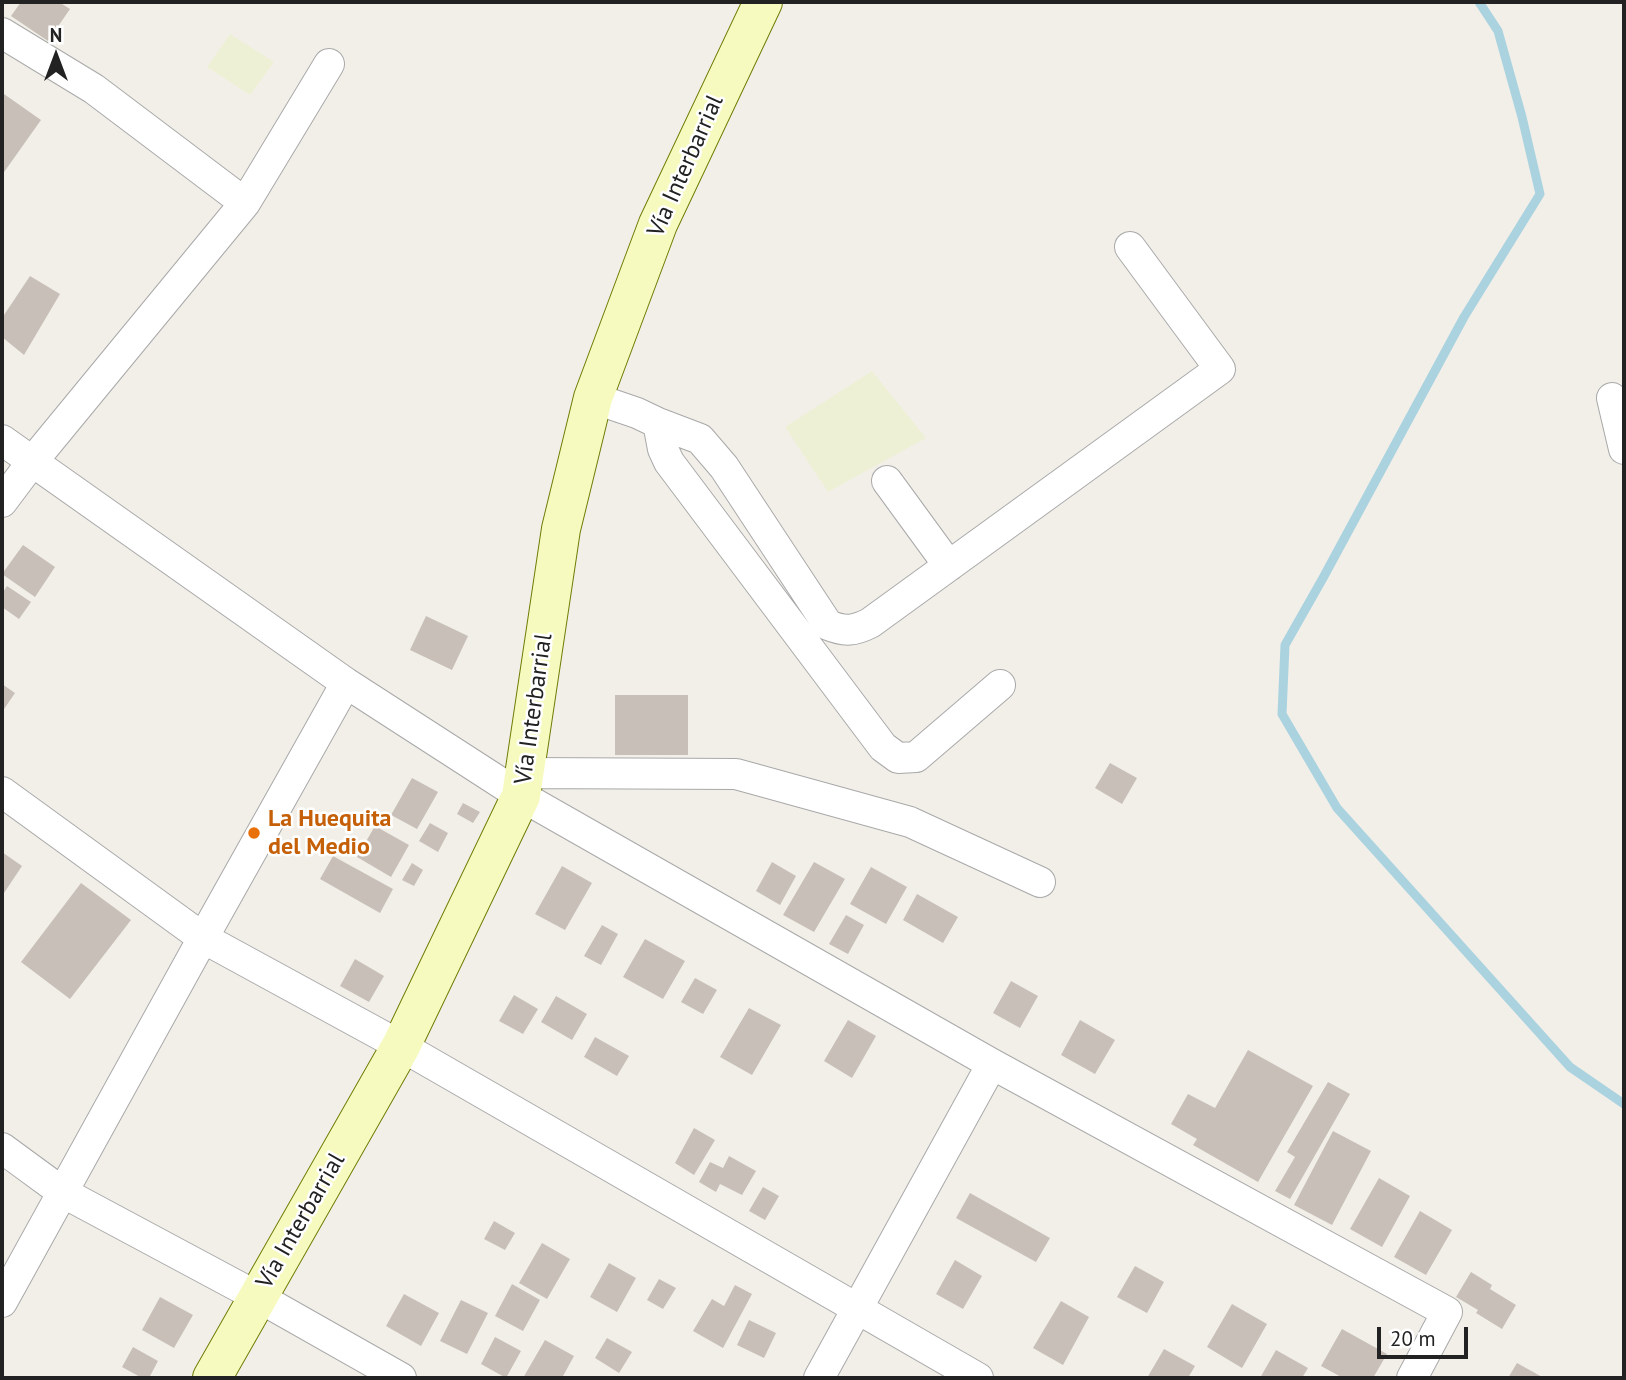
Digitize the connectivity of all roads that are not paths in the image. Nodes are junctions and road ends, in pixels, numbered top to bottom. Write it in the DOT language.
graph roads {
  1 [pos="763,2"];
  2 [pos="2,33"];
  3 [pos="329,64"];
  4 [pos="245,202"];
  5 [pos="1130,247"];
  6 [pos="593,398"];
  7 [pos="1612,398"];
  8 [pos="658,423"];
  9 [pos="2,440"];
  10 [pos="1624,449"];
  11 [pos="32,462"];
  12 [pos="887,481"];
  13 [pos="2,502"];
  14 [pos="949,566"];
  15 [pos="346,683"];
  16 [pos="1000,685"];
  17 [pos="523,784"];
  18 [pos="2,792"];
  19 [pos="1040,882"];
  20 [pos="203,937"];
  21 [pos="401,1046"];
  22 [pos="992,1064"];
  23 [pos="2,1148"];
  24 [pos="62,1192"];
  25 [pos="258,1297"];
  26 [pos="2,1302"];
  27 [pos="857,1309"];
  28 [pos="212,1378"];
  29 [pos="401,1378"];
  30 [pos="819,1378"];
  31 [pos="978,1378"];
  32 [pos="1412,1378"];
  1 -- 6 [label="main road, Vía Interbarrial"];
  2 -- 4 [label="street"];
  3 -- 4 [label="street"];
  4 -- 11 [label="street"];
  5 -- 14 [label="street"];
  6 -- 8 [label="street"];
  6 -- 17 [label="main road, Vía Interbarrial"];
  7 -- 10 [label="street"];
  8 -- 14 [label="street"];
  8 -- 16 [label="street"];
  9 -- 11 [label="street"];
  11 -- 13 [label="street"];
  11 -- 15 [label="street"];
  12 -- 14 [label="street"];
  15 -- 17 [label="street"];
  15 -- 20 [label="street"];
  17 -- 19 [label="street"];
  17 -- 21 [label="main road, Vía Interbarrial"];
  17 -- 22 [label="street"];
  18 -- 20 [label="street"];
  20 -- 21 [label="street"];
  20 -- 24 [label="street"];
  21 -- 25 [label="main road, Vía Interbarrial"];
  21 -- 27 [label="street"];
  22 -- 27 [label="street"];
  22 -- 32 [label="street"];
  23 -- 24 [label="street"];
  24 -- 25 [label="street"];
  24 -- 26 [label="street"];
  25 -- 28 [label="main road, Vía Interbarrial"];
  25 -- 29 [label="street"];
  27 -- 30 [label="street"];
  27 -- 31 [label="street"];
}
